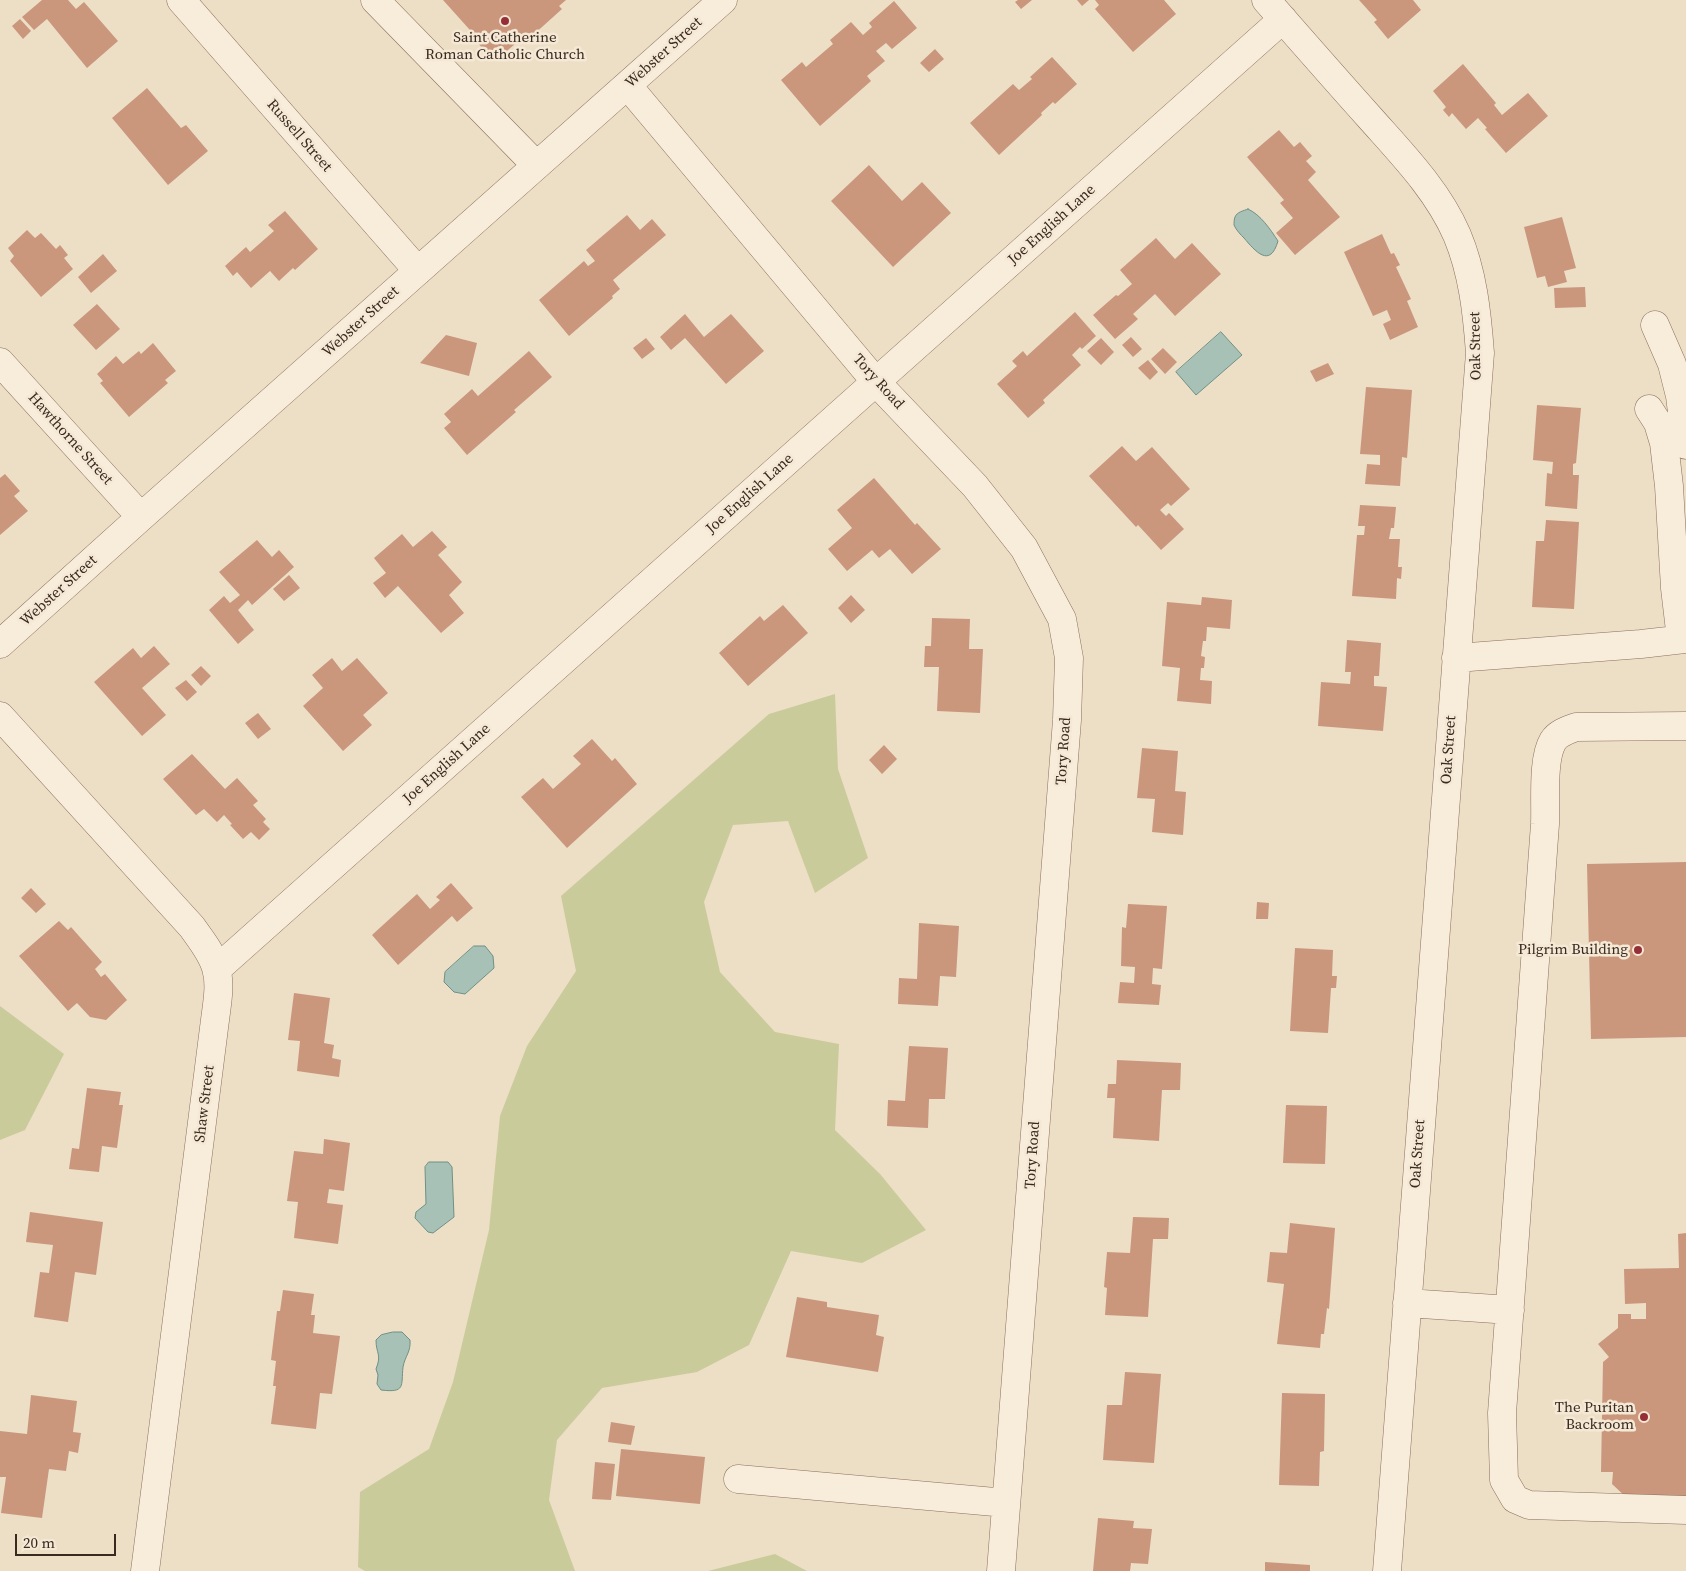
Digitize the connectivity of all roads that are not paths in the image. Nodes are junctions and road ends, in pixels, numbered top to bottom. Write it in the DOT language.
graph roads {
  1 [pos="181,0"];
  2 [pos="375,0"];
  3 [pos="715,2"];
  4 [pos="1274,10"];
  5 [pos="628,86"];
  6 [pos="536,165"];
  7 [pos="418,271"];
  8 [pos="1655,325"];
  9 [pos="0,362"];
  10 [pos="876,382"];
  11 [pos="1649,409"];
  12 [pos="1686,445"];
  13 [pos="141,517"];
  14 [pos="1683,639"];
  15 [pos="0,644"];
  16 [pos="1456,658"];
  17 [pos="0,716"];
  18 [pos="1686,726"];
  19 [pos="217,969"];
  20 [pos="1407,1303"];
  21 [pos="1510,1310"];
  22 [pos="738,1480"];
  23 [pos="1006,1503"];
  24 [pos="1686,1510"];
  25 [pos="145,1571"];
  26 [pos="1001,1571"];
  27 [pos="1387,1571"];
  1 -- 7 [label="street, Russell Street"];
  2 -- 6 [label="street"];
  3 -- 5 [label="street, Webster Street"];
  4 -- 10 [label="street, Joe English Lane"];
  4 -- 16 [label="street, Oak Street"];
  5 -- 6 [label="street, Webster Street"];
  5 -- 10 [label="street, Tory Road"];
  6 -- 7 [label="street, Webster Street"];
  7 -- 13 [label="street, Webster Street"];
  8 -- 12 [label="street"];
  9 -- 13 [label="street, Hawthorne Street"];
  10 -- 19 [label="street, Joe English Lane"];
  10 -- 23 [label="street, Tory Road"];
  11 -- 14 [label="street"];
  13 -- 15 [label="street, Webster Street"];
  14 -- 16 [label="street"];
  16 -- 20 [label="street, Oak Street"];
  17 -- 19 [label="street, Shaw Street"];
  18 -- 21 [label="street"];
  19 -- 25 [label="street, Shaw Street"];
  20 -- 21 [label="street"];
  20 -- 27 [label="street, Oak Street"];
  21 -- 24 [label="street"];
  22 -- 23 [label="street"];
  23 -- 26 [label="street, Tory Road"];
}
